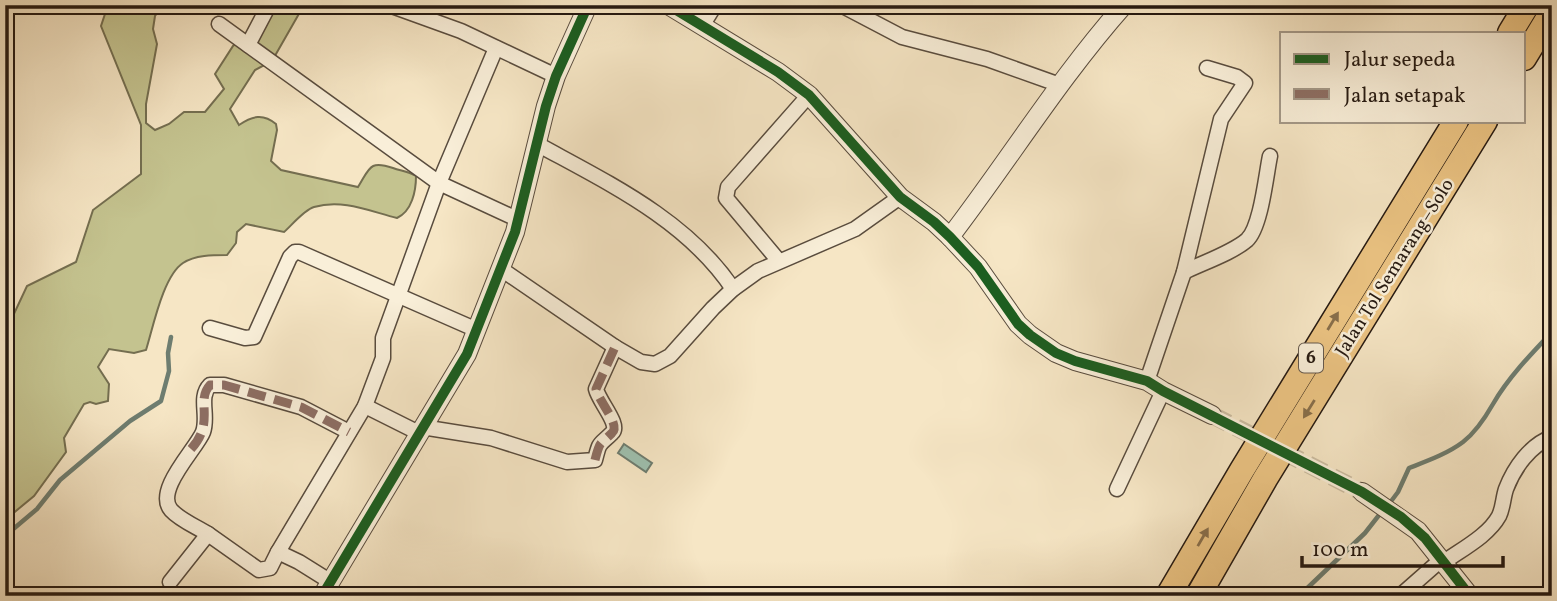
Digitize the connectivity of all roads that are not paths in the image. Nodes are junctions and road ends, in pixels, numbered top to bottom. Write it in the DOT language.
graph roads {
  1 [pos="269,5"];
  2 [pos="389,5"];
  3 [pos="588,5"];
  4 [pos="668,5"];
  5 [pos="715,5"];
  6 [pos="841,5"];
  7 [pos="1124,5"];
  8 [pos="1527,5"];
  9 [pos="1552,12"];
  10 [pos="219,24"];
  11 [pos="702,26"];
  12 [pos="1511,32"];
  13 [pos="247,45"];
  14 [pos="496,47"];
  15 [pos="1526,55"];
  16 [pos="1207,68"];
  17 [pos="556,76"];
  18 [pos="1060,85"];
  19 [pos="809,95"];
  20 [pos="1455,122"];
  21 [pos="1484,122"];
  22 [pos="537,144"];
  23 [pos="1270,156"];
  24 [pos="439,183"];
  25 [pos="900,197"];
  26 [pos="519,220"];
  27 [pos="950,237"];
  28 [pos="778,260"];
  29 [pos="501,269"];
  30 [pos="1184,272"];
  31 [pos="733,289"];
  32 [pos="398,296"];
  33 [pos="210,328"];
  34 [pos="477,330"];
  35 [pos="615,347"];
  36 [pos="1147,381"];
  37 [pos="1163,391"];
  38 [pos="365,406"];
  39 [pos="1212,415"];
  40 [pos="421,430"];
  41 [pos="349,432"];
  42 [pos="1552,436"];
  43 [pos="1117,489"];
  44 [pos="1362,492"];
  45 [pos="208,534"];
  46 [pos="278,552"];
  47 [pos="1443,561"];
  48 [pos="170,582"];
  49 [pos="329,590"];
  50 [pos="1168,596"];
  51 [pos="1198,596"];
  52 [pos="1400,596"];
  53 [pos="1470,596"];
  1 -- 13 [label="street"];
  2 -- 14 [label="street"];
  3 -- 17 [label="street"];
  4 -- 11 [label="street"];
  5 -- 11 [label="street"];
  6 -- 18 [label="street"];
  7 -- 18 [label="street"];
  8 -- 12 [label="highway"];
  9 -- 15 [label="highway"];
  10 -- 13 [label="street"];
  11 -- 19 [label="street"];
  13 -- 24 [label="street"];
  14 -- 17 [label="street"];
  14 -- 24 [label="street"];
  16 -- 30 [label="street"];
  17 -- 22 [label="street"];
  18 -- 27 [label="street"];
  19 -- 25 [label="street"];
  19 -- 28 [label="street"];
  50 -- 20 [label="highway, Jalan Tol Semarang–Solo / 6, one-way"];
  21 -- 51 [label="highway, Jalan Tol Semarang–Solo / 6, one-way"];
  22 -- 26 [label="street"];
  22 -- 31 [label="street"];
  23 -- 30 [label="street"];
  24 -- 26 [label="street"];
  24 -- 32 [label="street"];
  25 -- 27 [label="street"];
  25 -- 28 [label="street"];
  26 -- 29 [label="street"];
  27 -- 36 [label="street"];
  28 -- 31 [label="street"];
  29 -- 34 [label="street"];
  29 -- 35 [label="street"];
  30 -- 36 [label="street"];
  31 -- 35 [label="street"];
  32 -- 33 [label="street"];
  32 -- 34 [label="street"];
  32 -- 38 [label="street"];
  34 -- 40 [label="street"];
  35 -- 40 [label="street"];
  36 -- 37 [label="street"];
  37 -- 39 [label="street"];
  37 -- 43 [label="street"];
  38 -- 40 [label="street"];
  38 -- 41 [label="street"];
  40 -- 49 [label="street"];
  41 -- 45 [label="street"];
  41 -- 46 [label="street"];
  42 -- 47 [label="street"];
  44 -- 47 [label="street"];
  45 -- 46 [label="street"];
  45 -- 48 [label="street"];
  46 -- 49 [label="street"];
  47 -- 52 [label="street"];
  47 -- 53 [label="street"];
}
